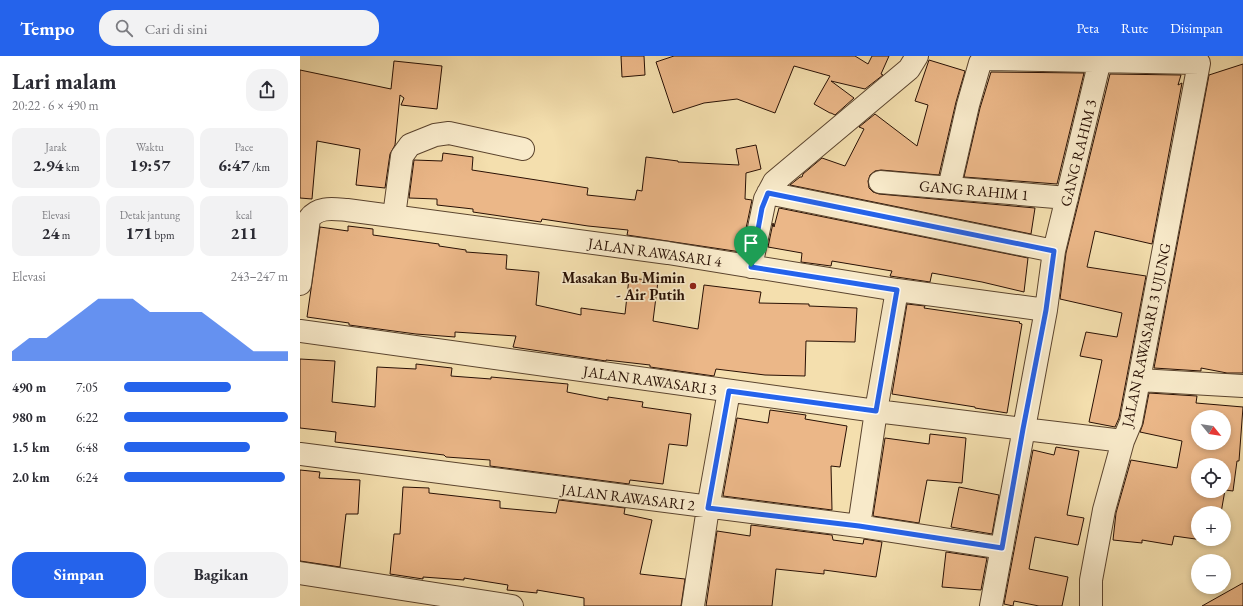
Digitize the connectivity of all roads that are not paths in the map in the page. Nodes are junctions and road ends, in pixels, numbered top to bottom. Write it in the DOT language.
graph roads {
  1 [pos="917,56"];
  2 [pos="1101,58"];
  3 [pos="523,149"];
  4 [pos="880,182"];
  5 [pos="948,188"];
  6 [pos="768,193"];
  7 [pos="1067,198"];
  8 [pos="306,211"];
  9 [pos="394,216"];
  10 [pos="1054,251"];
  11 [pos="751,267"];
  12 [pos="300,284"];
  13 [pos="897,290"];
  14 [pos="1046,310"];
  15 [pos="300,331"];
  16 [pos="1140,380"];
  17 [pos="1243,386"];
  18 [pos="729,391"];
  19 [pos="876,411"];
  20 [pos="1023,429"];
  21 [pos="1123,441"];
  22 [pos="300,454"];
  23 [pos="708,508"];
  24 [pos="859,526"];
  25 [pos="1002,548"];
  26 [pos="300,573"];
  27 [pos="420,599"];
  28 [pos="512,606"];
  29 [pos="693,606"];
  30 [pos="991,606"];
  31 [pos="1091,606"];
  1 -- 6 [label="street"];
  2 -- 5 [label="street"];
  2 -- 7 [label="street, GANG RAHIM 3"];
  2 -- 16 [label="street, JALAN RAWASARI 3 UJUNG"];
  3 -- 9 [label="street"];
  4 -- 5 [label="street, GANG RAHIM 1"];
  5 -- 7 [label="street, GANG RAHIM 1"];
  6 -- 10 [label="street"];
  6 -- 11 [label="street"];
  7 -- 10 [label="street, GANG RAHIM 3"];
  8 -- 9 [label="street, JALAN RAWASARI 4"];
  8 -- 12 [label="street"];
  9 -- 11 [label="street, JALAN RAWASARI 4"];
  10 -- 14 [label="street, GANG RAHIM 3"];
  11 -- 13 [label="street, JALAN RAWASARI 4"];
  13 -- 14 [label="street, JALAN RAWASARI 4"];
  13 -- 19 [label="street"];
  14 -- 20 [label="street, GANG RAHIM 3"];
  15 -- 18 [label="street, JALAN RAWASARI 3"];
  16 -- 17 [label="street"];
  16 -- 21 [label="street, JALAN RAWASARI 3 UJUNG"];
  18 -- 19 [label="street, JALAN RAWASARI 3"];
  18 -- 23 [label="street"];
  19 -- 20 [label="street, JALAN RAWASARI 3"];
  19 -- 24 [label="street"];
  20 -- 21 [label="street, JALAN RAWASARI 3"];
  20 -- 25 [label="street, GANG RAHIM 3"];
  21 -- 31 [label="street, JALAN RAWASARI 3 UJUNG"];
  22 -- 23 [label="street, JALAN RAWASARI 2"];
  23 -- 24 [label="street, JALAN RAWASARI 2"];
  23 -- 29 [label="street"];
  24 -- 25 [label="street, JALAN RAWASARI 2"];
  25 -- 30 [label="street, GANG RAHIM 3"];
  26 -- 27 [label="street"];
  27 -- 28 [label="street"];
}
